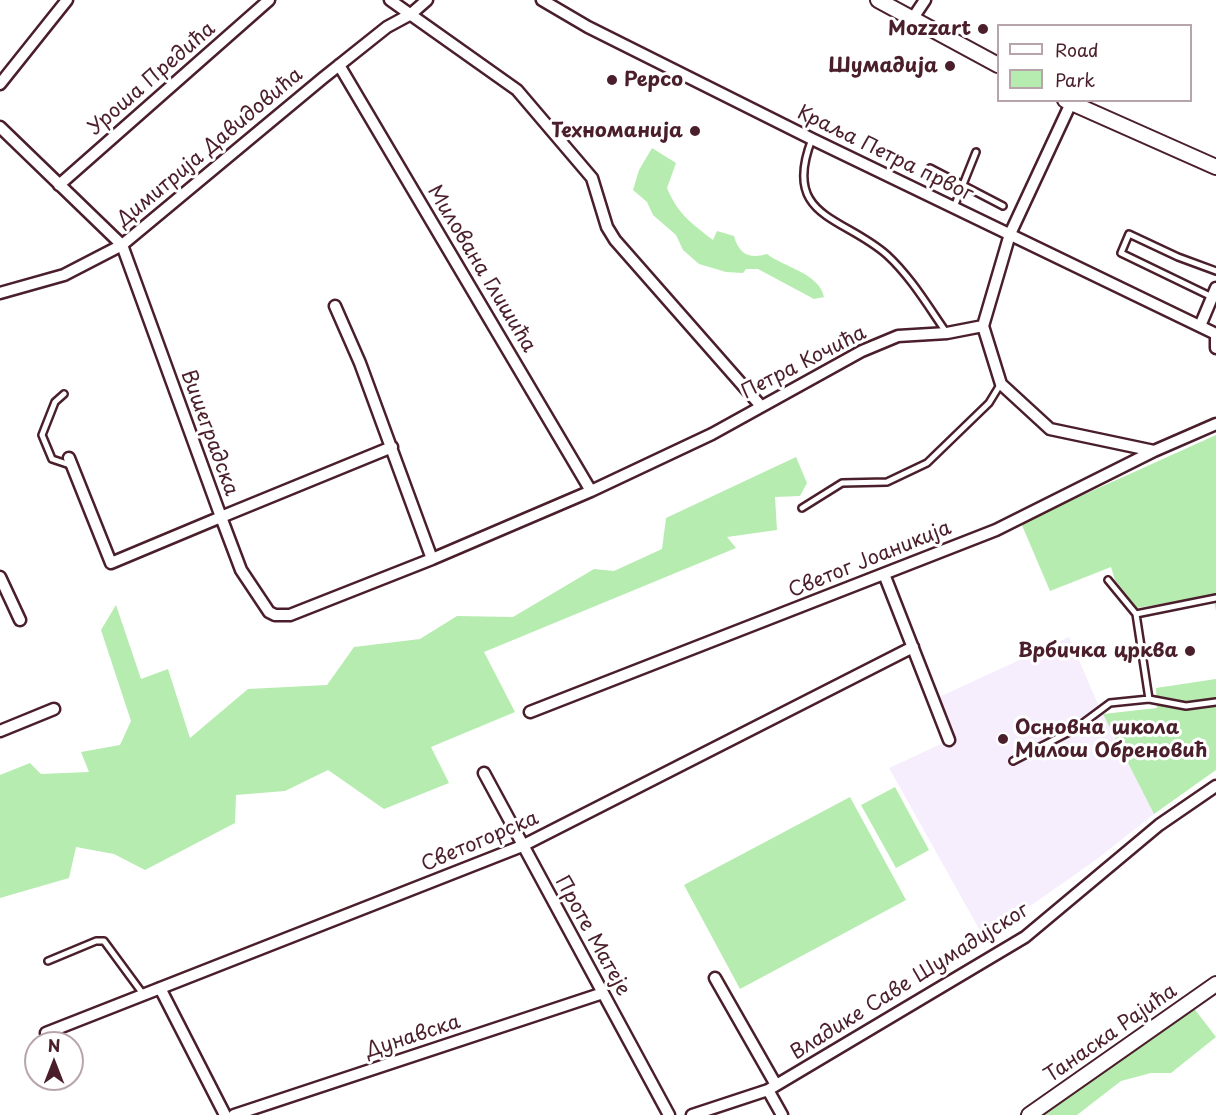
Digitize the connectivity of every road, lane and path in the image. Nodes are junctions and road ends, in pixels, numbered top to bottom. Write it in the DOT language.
graph roads {
  1 [pos="67,0"];
  2 [pos="269,0"];
  3 [pos="390,0"];
  4 [pos="427,0"];
  5 [pos="542,0"];
  6 [pos="878,0"];
  7 [pos="925,0"];
  8 [pos="411,14"];
  9 [pos="913,18"];
  10 [pos="997,64"];
  11 [pos="339,65"];
  12 [pos="0,84"];
  13 [pos="1068,102"];
  14 [pos="0,128"];
  15 [pos="812,139"];
  16 [pos="976,152"];
  17 [pos="1216,167"];
  18 [pos="930,168"];
  19 [pos="59,185"];
  20 [pos="963,186"];
  21 [pos="1003,206"];
  22 [pos="954,207"];
  23 [pos="1010,234"];
  24 [pos="122,245"];
  25 [pos="1216,271"];
  26 [pos="0,293"];
  27 [pos="1214,293"];
  28 [pos="335,306"];
  29 [pos="984,326"];
  30 [pos="1200,326"];
  31 [pos="947,333"];
  32 [pos="1216,334"];
  33 [pos="1216,348"];
  34 [pos="1001,384"];
  35 [pos="64,394"];
  36 [pos="760,405"];
  37 [pos="1216,424"];
  38 [pos="392,447"];
  39 [pos="1154,451"];
  40 [pos="70,462"];
  41 [pos="591,491"];
  42 [pos="802,508"];
  43 [pos="221,517"];
  44 [pos="432,559"];
  45 [pos="884,574"];
  46 [pos="0,577"];
  47 [pos="1108,580"];
  48 [pos="1216,598"];
  49 [pos="1136,614"];
  50 [pos="20,620"];
  51 [pos="913,647"];
  52 [pos="1149,699"];
  53 [pos="1216,702"];
  54 [pos="54,709"];
  55 [pos="530,712"];
  56 [pos="0,731"];
  57 [pos="949,740"];
  58 [pos="1013,761"];
  59 [pos="484,773"];
  60 [pos="1216,786"];
  61 [pos="522,846"];
  62 [pos="48,961"];
  63 [pos="716,978"];
  64 [pos="1216,984"];
  65 [pos="160,988"];
  66 [pos="603,993"];
  67 [pos="143,994"];
  68 [pos="53,1031"];
  69 [pos="772,1088"];
  70 [pos="225,1115"];
  71 [pos="234,1115"];
  72 [pos="669,1115"];
  73 [pos="692,1115"];
  74 [pos="782,1115"];
  75 [pos="1029,1115"];
  1 -- 12 [label="street"];
  2 -- 19 [label="street, Уроша Предића"];
  3 -- 8 [label="street"];
  4 -- 8 [label="street, Димитрија Давидовића"];
  5 -- 15 [label="street, Краља Петра првог"];
  6 -- 9 [label="street"];
  7 -- 9 [label="street"];
  8 -- 11 [label="street, Димитрија Давидовића"];
  8 -- 36 [label="street"];
  9 -- 10 [label="street"];
  11 -- 24 [label="street, Димитрија Давидовића"];
  11 -- 41 [label="street, Милована Глишића"];
  13 -- 17 [label="street"];
  13 -- 23 [label="street"];
  14 -- 19 [label="street"];
  15 -- 22 [label="street, Краља Петра првог"];
  15 -- 31 [label="lane"];
  16 -- 20 [label="lane"];
  18 -- 20 [label="lane"];
  19 -- 24 [label="street"];
  20 -- 21 [label="lane"];
  20 -- 22 [label="lane"];
  22 -- 23 [label="street, Краља Петра првог"];
  23 -- 29 [label="street"];
  23 -- 30 [label="street, Краља Петра првог"];
  24 -- 26 [label="street, Димитрија Давидовића"];
  24 -- 43 [label="street, Вишеградска"];
  25 -- 27 [label="lane"];
  27 -- 30 [label="street"];
  28 -- 38 [label="street"];
  29 -- 31 [label="street, Петра Кочића"];
  29 -- 34 [label="street"];
  30 -- 32 [label="street, Краља Петра првог"];
  31 -- 36 [label="street, Петра Кочића"];
  32 -- 33 [label="street"];
  34 -- 39 [label="street"];
  34 -- 42 [label="lane"];
  35 -- 40 [label="lane"];
  36 -- 41 [label="street, Петра Кочића"];
  37 -- 39 [label="street, Светог Јоаникија"];
  38 -- 43 [label="street"];
  38 -- 44 [label="street"];
  39 -- 45 [label="street, Светог Јоаникија"];
  40 -- 43 [label="street, Вишеградска"];
  41 -- 44 [label="street, Петра Кочића"];
  43 -- 44 [label="street, Петра Кочића"];
  45 -- 51 [label="street"];
  45 -- 55 [label="street, Светог Јоаникија"];
  46 -- 50 [label="street"];
  47 -- 49 [label="lane"];
  48 -- 49 [label="lane"];
  49 -- 52 [label="lane"];
  51 -- 57 [label="street"];
  51 -- 61 [label="street, Светогорска"];
  52 -- 53 [label="lane"];
  52 -- 58 [label="lane"];
  54 -- 56 [label="street"];
  59 -- 61 [label="street, Проте Матеје"];
  60 -- 69 [label="street, Владике Саве Шумадијског"];
  61 -- 65 [label="street, Светогорска"];
  61 -- 66 [label="street, Проте Матеје"];
  62 -- 67 [label="lane"];
  63 -- 69 [label="street"];
  64 -- 75 [label="street, Танаска Рајића"];
  65 -- 67 [label="street, Светогорска"];
  65 -- 70 [label="street"];
  66 -- 71 [label="street, Дунавска"];
  66 -- 72 [label="street, Проте Матеје"];
  67 -- 68 [label="street, Светогорска"];
  69 -- 73 [label="street, Владике Саве Шумадијског"];
  69 -- 74 [label="street"];
}
